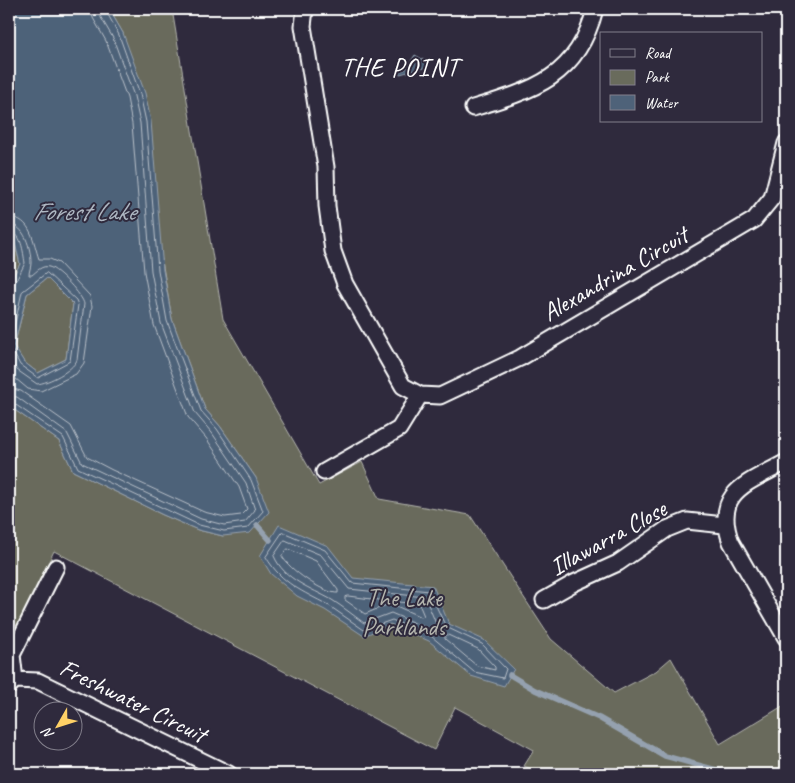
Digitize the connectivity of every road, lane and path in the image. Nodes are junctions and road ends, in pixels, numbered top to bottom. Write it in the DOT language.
graph roads {
  1 [pos="305,9"];
  2 [pos="595,9"];
  3 [pos="473,108"];
  4 [pos="786,143"];
  5 [pos="420,396"];
  6 [pos="786,462"];
  7 [pos="324,472"];
  8 [pos="724,525"];
  9 [pos="56,566"];
  10 [pos="544,600"];
  11 [pos="786,638"];
  12 [pos="12,683"];
  13 [pos="229,774"];
  1 -- 5 [label="street"];
  2 -- 3 [label="street"];
  4 -- 5 [label="street, Alexandrina Circuit"];
  5 -- 7 [label="street"];
  6 -- 8 [label="street"];
  8 -- 10 [label="street, Illawarra Close"];
  8 -- 11 [label="street"];
  9 -- 12 [label="street, Freshwater Circuit"];
  12 -- 13 [label="street, Freshwater Circuit"];
}
